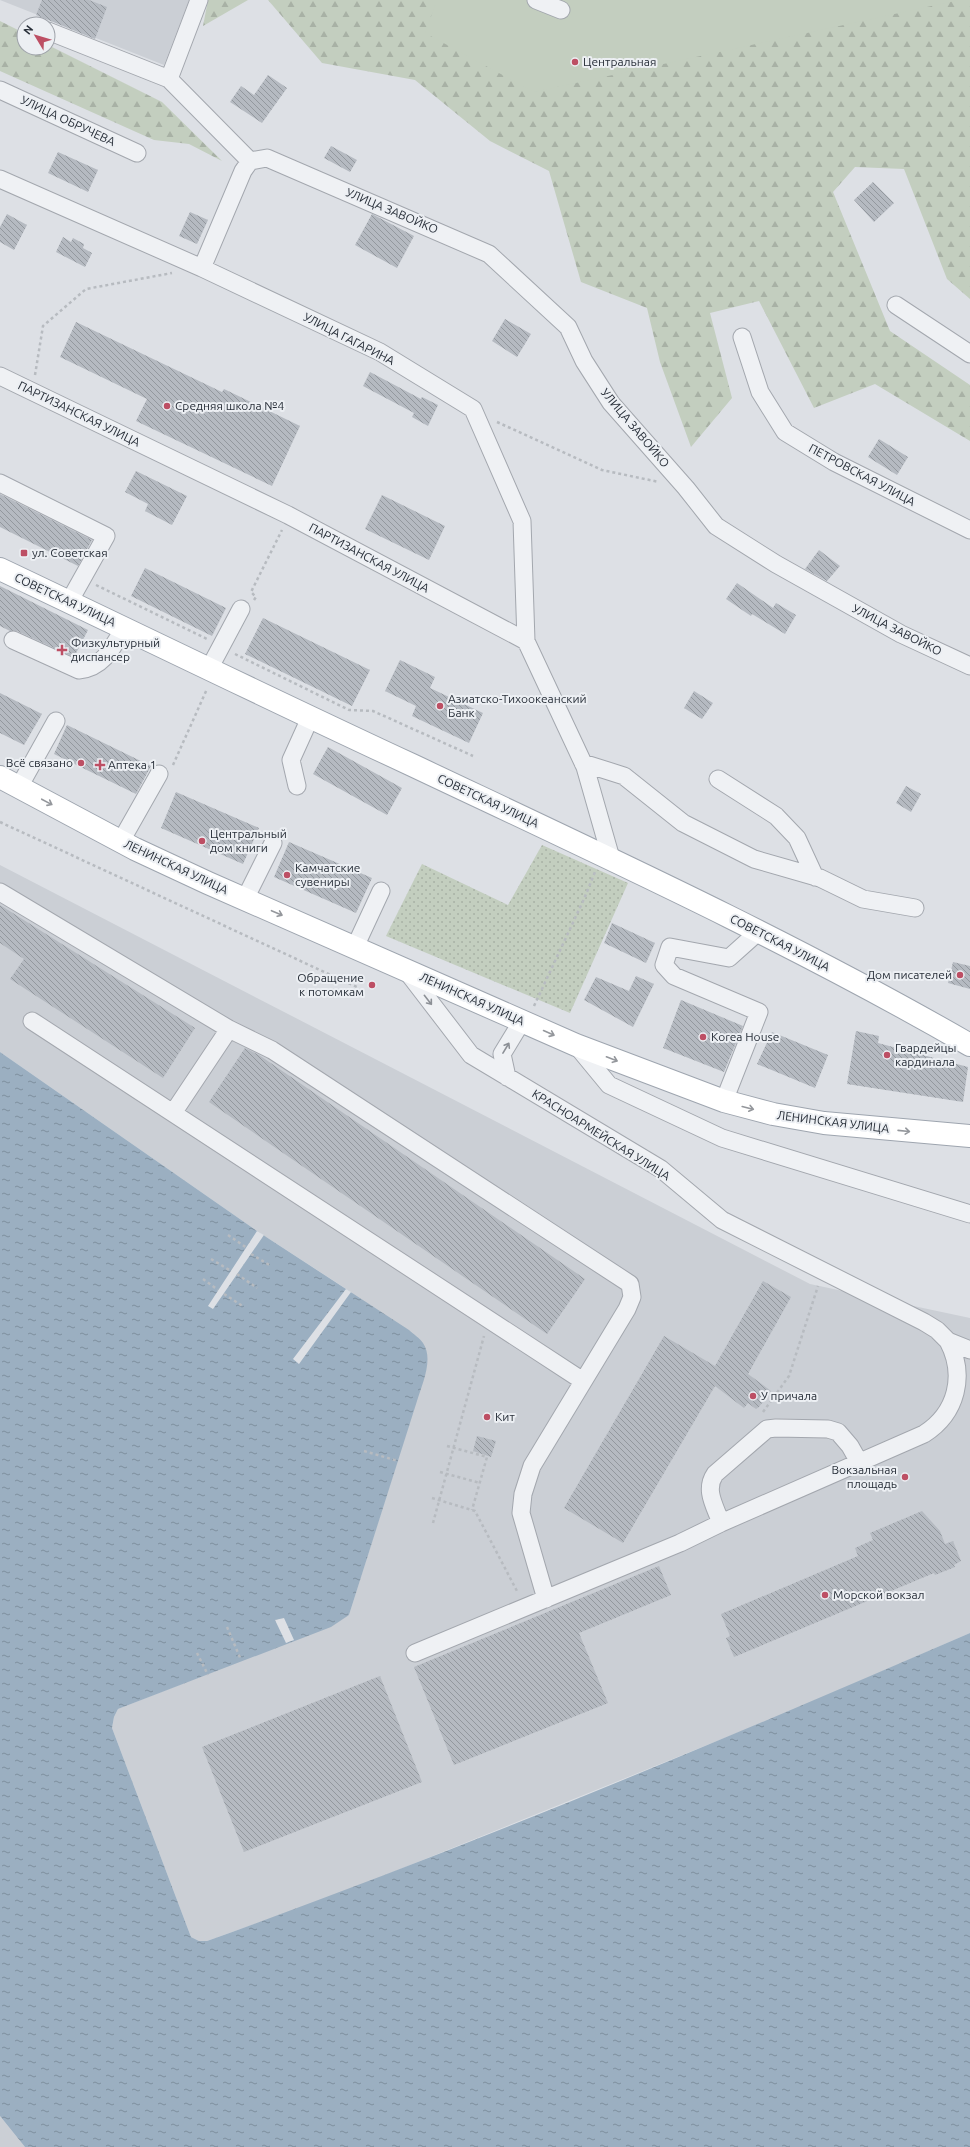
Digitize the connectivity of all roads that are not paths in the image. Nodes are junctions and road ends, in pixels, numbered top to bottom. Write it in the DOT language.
graph roads {
  1 [pos="199,0"];
  2 [pos="536,0"];
  3 [pos="561,10"];
  4 [pos="56,34"];
  5 [pos="169,79"];
  6 [pos="0,90"];
  7 [pos="137,153"];
  8 [pos="250,161"];
  9 [pos="0,179"];
  10 [pos="202,268"];
  11 [pos="896,305"];
  12 [pos="742,337"];
  13 [pos="970,354"];
  14 [pos="0,376"];
  15 [pos="0,483"];
  16 [pos="970,530"];
  17 [pos="0,569"];
  18 [pos="69,602"];
  19 [pos="247,606"];
  20 [pos="124,628"];
  21 [pos="13,640"];
  22 [pos="526,641"];
  23 [pos="970,666"];
  24 [pos="208,679"];
  25 [pos="310,718"];
  26 [pos="56,721"];
  27 [pos="583,763"];
  28 [pos="165,772"];
  29 [pos="0,777"];
  30 [pos="718,779"];
  31 [pos="297,786"];
  32 [pos="19,787"];
  33 [pos="121,841"];
  34 [pos="273,843"];
  35 [pos="604,863"];
  36 [pos="815,877"];
  37 [pos="381,891"];
  38 [pos="0,892"];
  39 [pos="245,899"];
  40 [pos="915,908"];
  41 [pos="758,932"];
  42 [pos="355,947"];
  43 [pos="404,969"];
  44 [pos="527,1016"];
  45 [pos="32,1021"];
  46 [pos="229,1029"];
  47 [pos="576,1045"];
  48 [pos="970,1045"];
  49 [pos="507,1077"];
  50 [pos="724,1102"];
  51 [pos="173,1113"];
  52 [pos="970,1136"];
  53 [pos="970,1214"];
  54 [pos="948,1341"];
  55 [pos="970,1350"];
  56 [pos="583,1381"];
  57 [pos="859,1462"];
  58 [pos="721,1523"];
  59 [pos="546,1599"];
  60 [pos="415,1653"];
  1 -- 5 [label="street"];
  2 -- 3 [label="street"];
  4 -- 5 [label="street"];
  5 -- 8 [label="street"];
  6 -- 7 [label="street, УЛИЦА ОБРУЧЕВА"];
  8 -- 10 [label="street"];
  8 -- 23 [label="street, УЛИЦА ЗАВОЙКО"];
  9 -- 10 [label="street, УЛИЦА ГАГАРИНА"];
  10 -- 22 [label="street, УЛИЦА ГАГАРИНА"];
  11 -- 13 [label="street"];
  12 -- 16 [label="street, ПЕТРОВСКАЯ УЛИЦА"];
  14 -- 22 [label="street, ПАРТИЗАНСКАЯ УЛИЦА"];
  15 -- 18 [label="street"];
  17 -- 18 [label="main road, СОВЕТСКАЯ УЛИЦА"];
  18 -- 20 [label="main road, СОВЕТСКАЯ УЛИЦА"];
  19 -- 24 [label="street"];
  20 -- 21 [label="street"];
  20 -- 24 [label="main road, СОВЕТСКАЯ УЛИЦА"];
  22 -- 27 [label="street"];
  24 -- 25 [label="main road, СОВЕТСКАЯ УЛИЦА"];
  25 -- 31 [label="street"];
  25 -- 35 [label="main road, СОВЕТСКАЯ УЛИЦА"];
  26 -- 32 [label="street"];
  27 -- 35 [label="street"];
  27 -- 36 [label="street"];
  28 -- 33 [label="street"];
  29 -- 32 [label="main road, ЛЕНИНСКАЯ УЛИЦА"];
  30 -- 36 [label="street"];
  32 -- 33 [label="main road, ЛЕНИНСКАЯ УЛИЦА, one-way"];
  33 -- 39 [label="main road, ЛЕНИНСКАЯ УЛИЦА"];
  34 -- 39 [label="street"];
  35 -- 41 [label="main road, СОВЕТСКАЯ УЛИЦА"];
  36 -- 40 [label="street"];
  37 -- 42 [label="street"];
  38 -- 46 [label="street"];
  39 -- 42 [label="main road, ЛЕНИНСКАЯ УЛИЦА, one-way"];
  41 -- 48 [label="main road, СОВЕТСКАЯ УЛИЦА"];
  41 -- 50 [label="street"];
  42 -- 43 [label="main road, ЛЕНИНСКАЯ УЛИЦА"];
  43 -- 44 [label="main road, ЛЕНИНСКАЯ УЛИЦА"];
  43 -- 49 [label="street, КРАСНОАРМЕЙСКАЯ УЛИЦА, one-way"];
  44 -- 47 [label="main road, ЛЕНИНСКАЯ УЛИЦА, one-way"];
  49 -- 44 [label="street, one-way"];
  45 -- 51 [label="street"];
  46 -- 51 [label="street"];
  46 -- 56 [label="street"];
  47 -- 50 [label="main road, ЛЕНИНСКАЯ УЛИЦА, one-way"];
  47 -- 53 [label="street"];
  49 -- 54 [label="street, КРАСНОАРМЕЙСКАЯ УЛИЦА"];
  50 -- 52 [label="main road, ЛЕНИНСКАЯ УЛИЦА, one-way"];
  51 -- 56 [label="street"];
  54 -- 55 [label="street, КРАСНОАРМЕЙСКАЯ УЛИЦА"];
  54 -- 57 [label="street"];
  56 -- 59 [label="street"];
  57 -- 58 [label="street"];
  57 -- 58 [label="street"];
  58 -- 59 [label="street"];
  59 -- 60 [label="street"];
}
